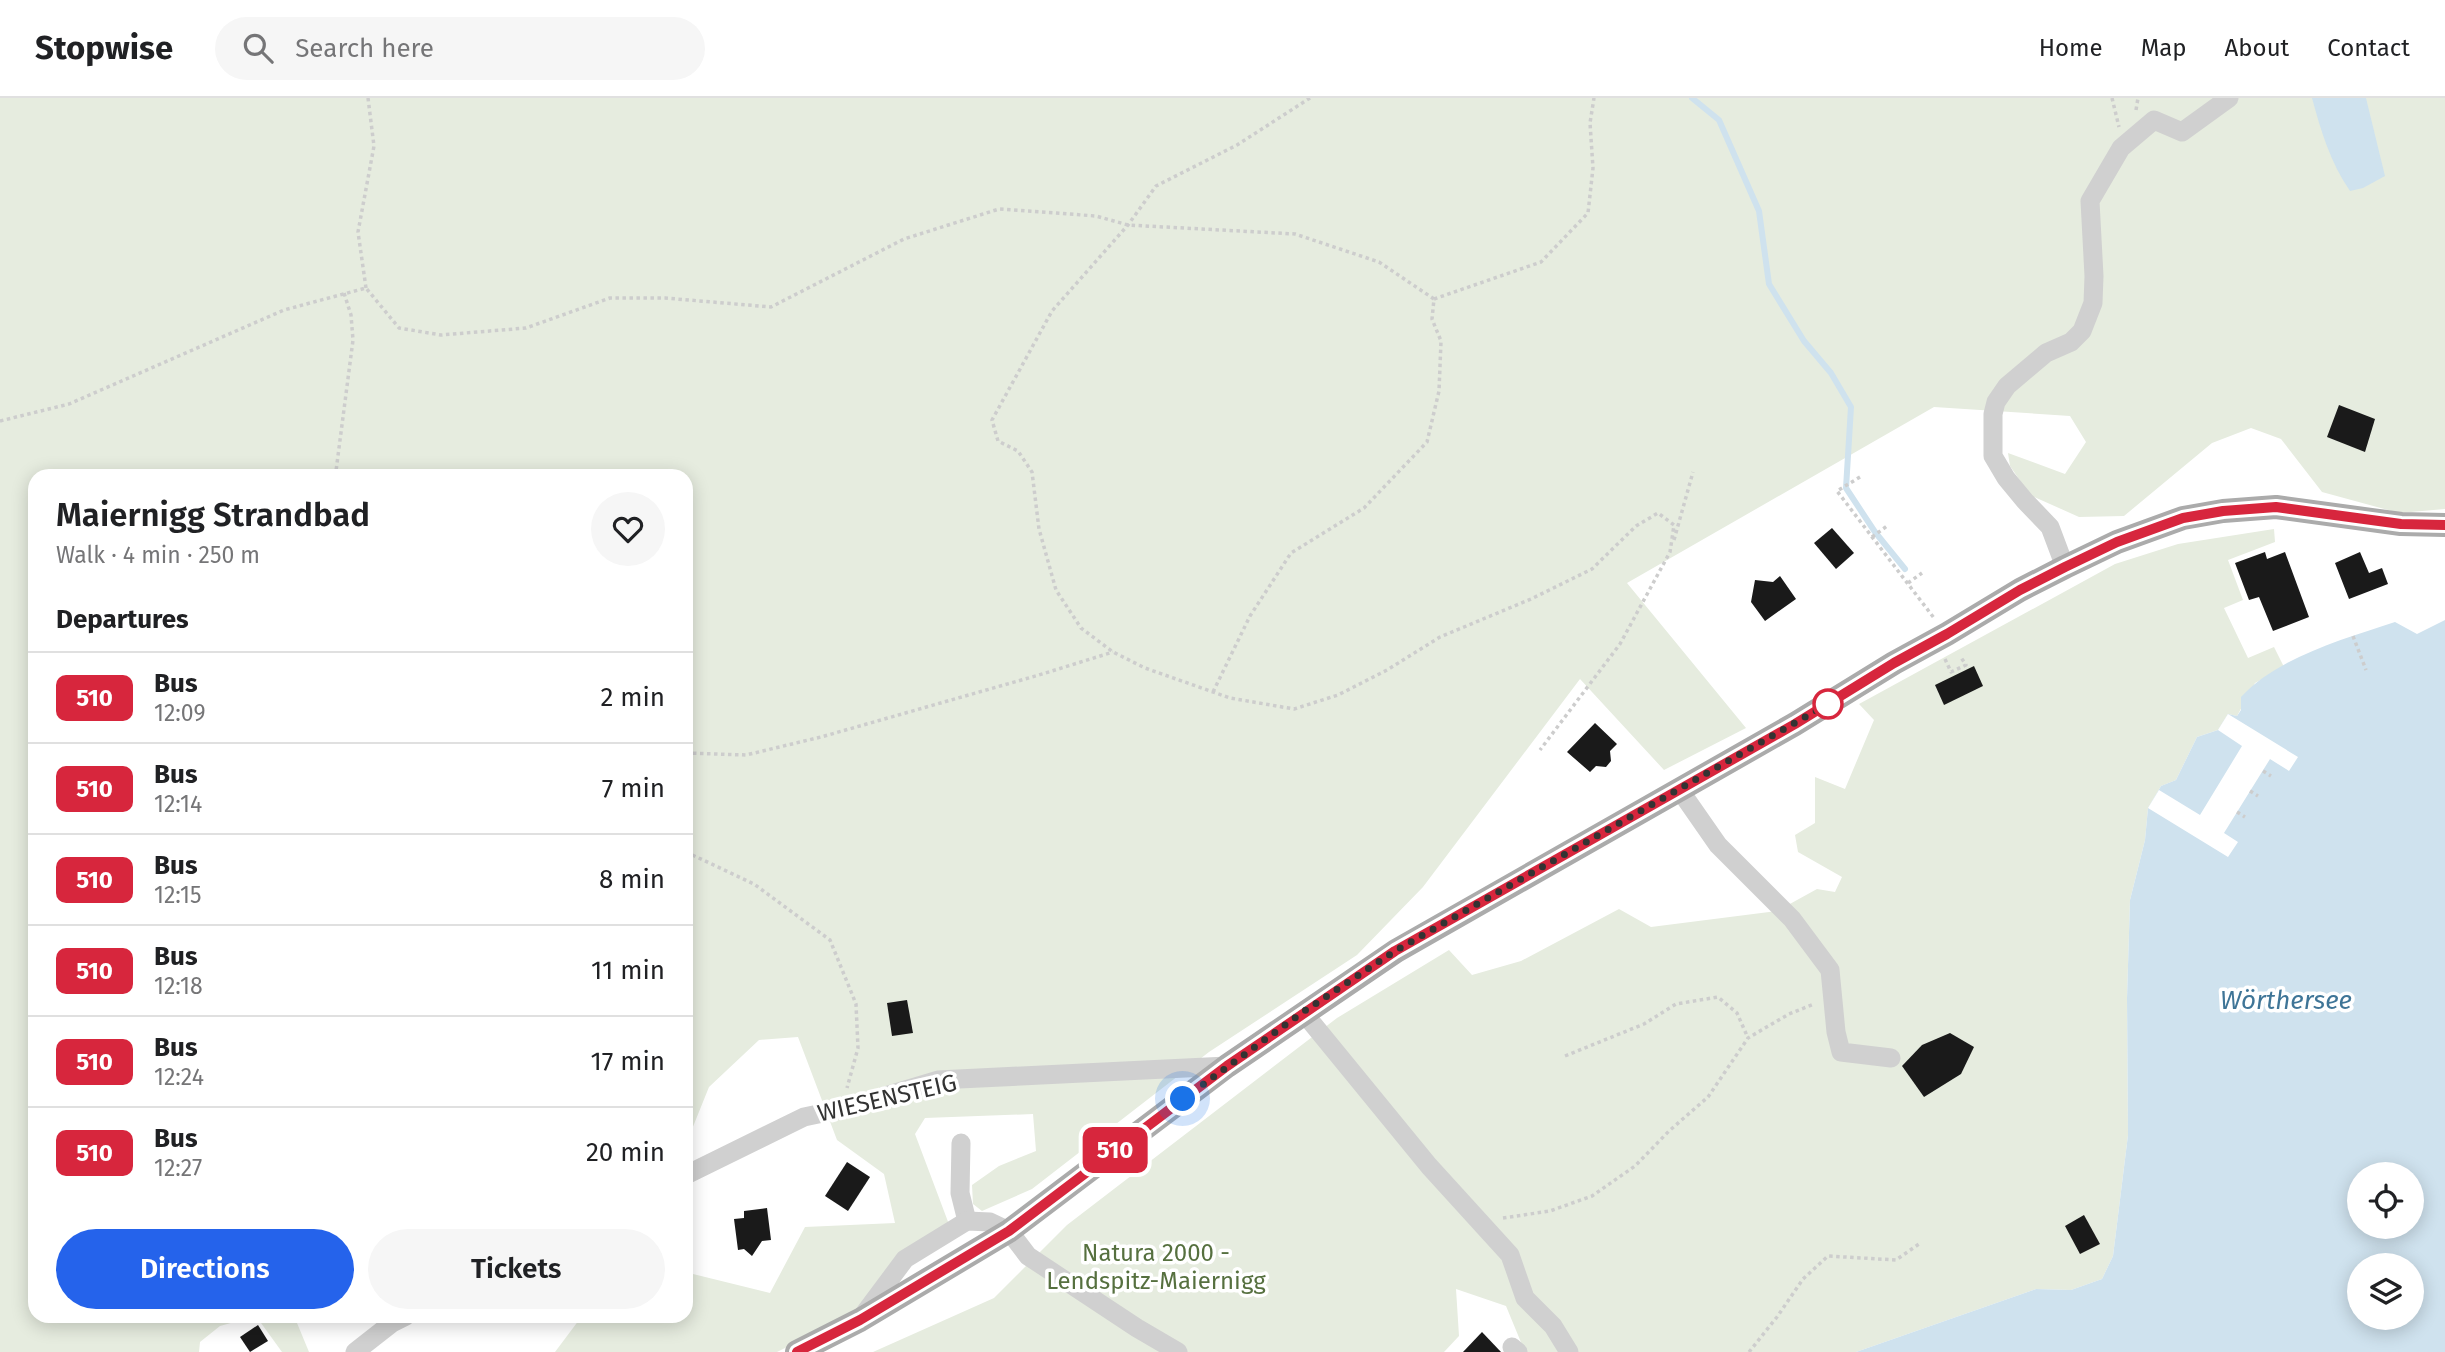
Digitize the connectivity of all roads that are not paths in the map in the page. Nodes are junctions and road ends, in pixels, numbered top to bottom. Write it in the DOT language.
graph roads {
  1 [pos="2229,98"];
  2 [pos="2445,525"];
  3 [pos="2065,567"];
  4 [pos="1679,789"];
  5 [pos="1303,1012"];
  6 [pos="1891,1058"];
  7 [pos="1227,1066"];
  8 [pos="961,1143"];
  9 [pos="693,1172"];
  10 [pos="967,1221"];
  11 [pos="1009,1231"];
  12 [pos="860,1320"];
  13 [pos="392,1323"];
  14 [pos="355,1352"];
  15 [pos="797,1352"];
  16 [pos="1178,1352"];
  17 [pos="1569,1352"];
  1 -- 3 [label="street"];
  2 -- 3 [label="main road"];
  3 -- 4 [label="main road"];
  4 -- 5 [label="main road"];
  4 -- 6 [label="street"];
  5 -- 7 [label="main road"];
  5 -- 17 [label="street"];
  7 -- 9 [label="street, WIESENSTEIG"];
  7 -- 11 [label="main road"];
  8 -- 10 [label="street"];
  10 -- 11 [label="street"];
  10 -- 12 [label="street"];
  11 -- 12 [label="main road"];
  11 -- 16 [label="street"];
  12 -- 15 [label="main road"];
  13 -- 14 [label="street"];
}
